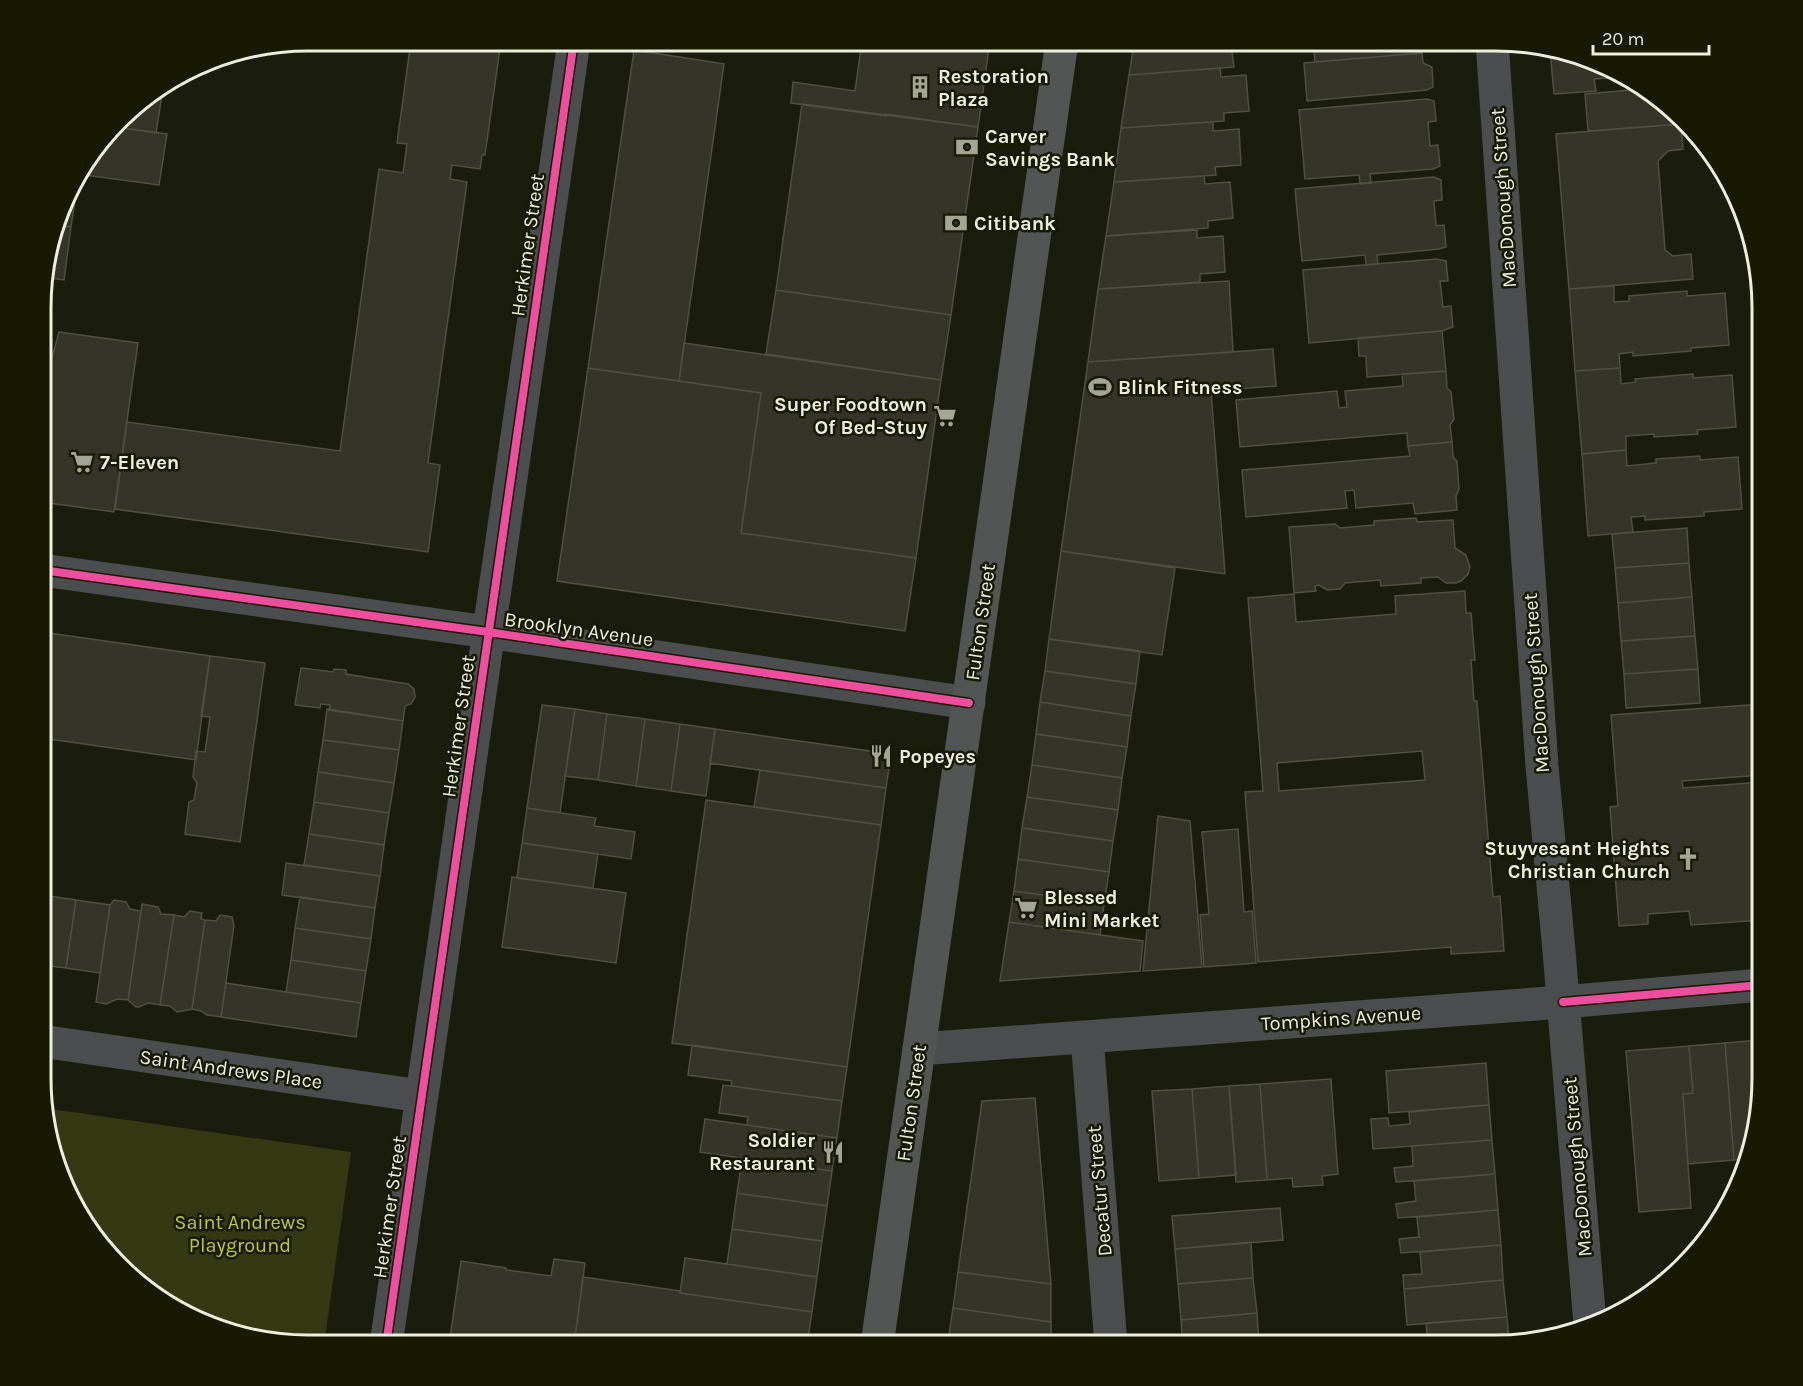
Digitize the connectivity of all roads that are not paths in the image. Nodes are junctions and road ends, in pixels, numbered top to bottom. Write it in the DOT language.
graph roads {
  1 [pos="573,51"];
  2 [pos="1061,51"];
  3 [pos="1493,51"];
  4 [pos="51,571"];
  5 [pos="488,632"];
  6 [pos="969,703"];
  7 [pos="1752,986"];
  8 [pos="1563,1002"];
  9 [pos="1087,1037"];
  10 [pos="51,1042"];
  11 [pos="919,1048"];
  12 [pos="422,1096"];
  13 [pos="1589,1316"];
  14 [pos="387,1335"];
  15 [pos="878,1335"];
  16 [pos="1110,1335"];
  1 -- 5 [label="street, Herkimer Street"];
  2 -- 6 [label="main road, Fulton Street"];
  3 -- 8 [label="street, MacDonough Street"];
  4 -- 5 [label="street, Brooklyn Avenue"];
  5 -- 6 [label="street, Brooklyn Avenue"];
  5 -- 12 [label="street, Herkimer Street"];
  6 -- 11 [label="main road, Fulton Street"];
  7 -- 8 [label="street, Tompkins Avenue"];
  8 -- 9 [label="street, Tompkins Avenue"];
  8 -- 13 [label="street, MacDonough Street"];
  9 -- 11 [label="street, Tompkins Avenue"];
  9 -- 16 [label="street, Decatur Street"];
  10 -- 12 [label="street, Saint Andrews Place"];
  11 -- 15 [label="main road, Fulton Street"];
  12 -- 14 [label="street, Herkimer Street"];
}
